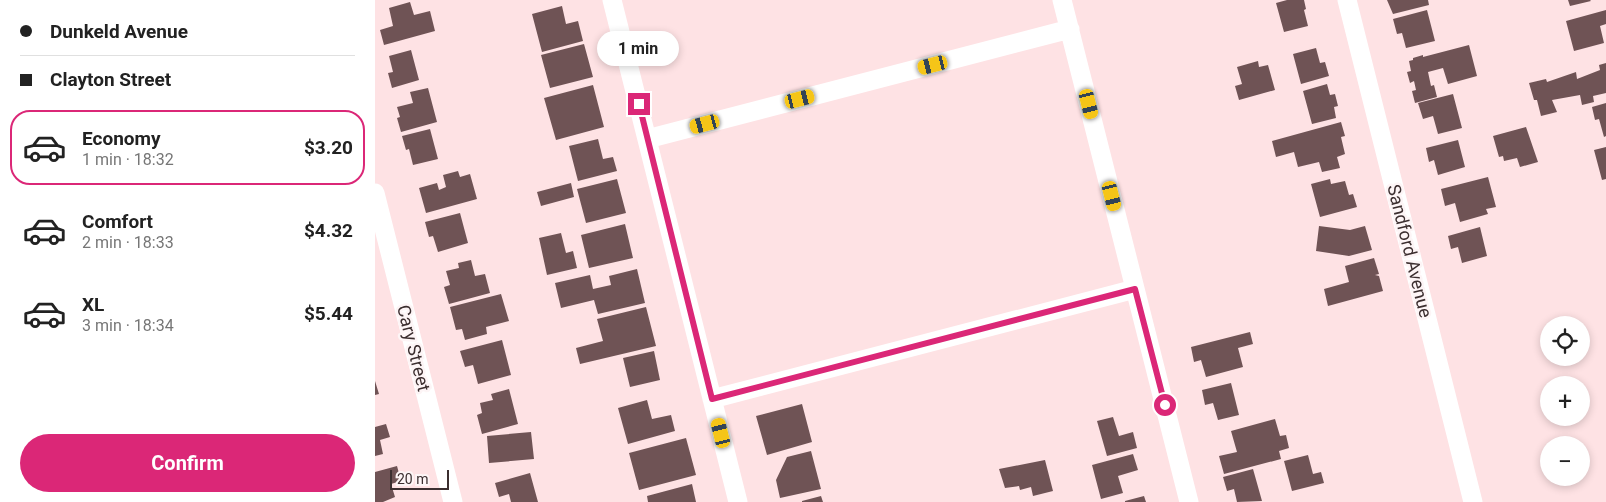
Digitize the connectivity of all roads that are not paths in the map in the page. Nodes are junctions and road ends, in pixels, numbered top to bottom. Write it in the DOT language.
graph roads {
  1 [pos="612,0"];
  2 [pos="1062,0"];
  3 [pos="1347,0"];
  4 [pos="1070,30"];
  5 [pos="647,139"];
  6 [pos="375,193"];
  7 [pos="1135,289"];
  8 [pos="712,399"];
  9 [pos="453,502"];
  10 [pos="738,502"];
  11 [pos="1189,502"];
  12 [pos="1473,502"];
  1 -- 5 [label="street"];
  2 -- 4 [label="street"];
  3 -- 12 [label="street, Sandford Avenue"];
  4 -- 5 [label="street"];
  4 -- 7 [label="street"];
  5 -- 8 [label="street"];
  6 -- 9 [label="street, Cary Street"];
  7 -- 8 [label="street"];
  7 -- 11 [label="street"];
  8 -- 10 [label="street"];
}
